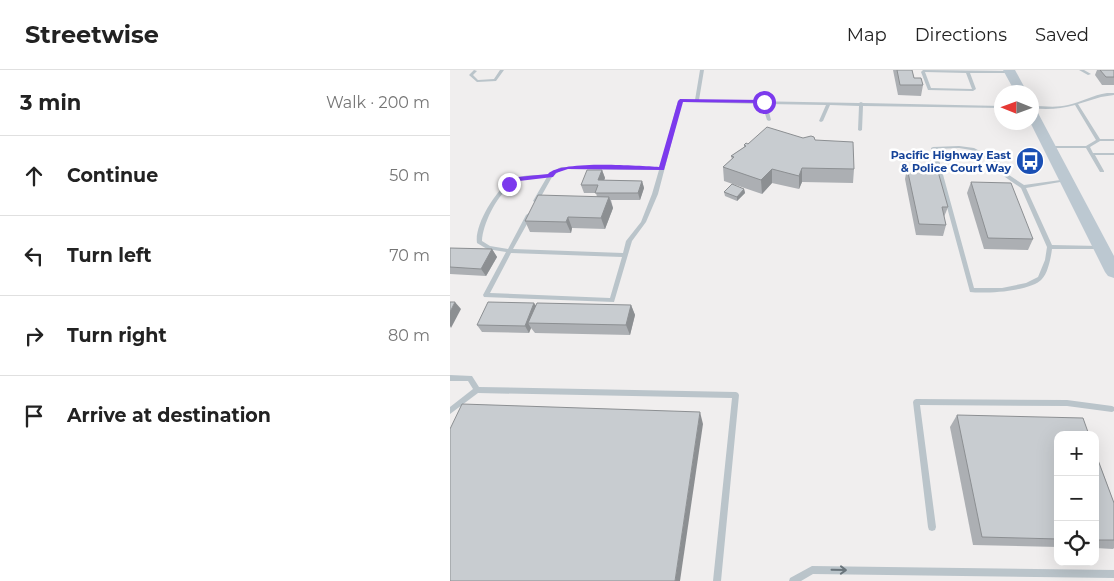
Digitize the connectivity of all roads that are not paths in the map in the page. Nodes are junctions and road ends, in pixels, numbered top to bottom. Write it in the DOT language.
graph roads {
  1 [pos="502,70"];
  2 [pos="702,70"];
  3 [pos="1081,70"];
  4 [pos="476,71"];
  5 [pos="967,71"];
  6 [pos="1010,71"];
  7 [pos="1089,74"];
  8 [pos="1017,85"];
  9 [pos="1114,94"];
  10 [pos="697,101"];
  11 [pos="764,102"];
  12 [pos="829,103"];
  13 [pos="861,104"];
  14 [pos="1076,104"];
  15 [pos="994,107"];
  16 [pos="1039,107"];
  17 [pos="770,120"];
  18 [pos="821,121"];
  19 [pos="1039,127"];
  20 [pos="860,130"];
  21 [pos="1100,140"];
  22 [pos="1114,140"];
  23 [pos="1049,147"];
  24 [pos="1087,147"];
  25 [pos="1091,154"];
  26 [pos="1114,154"];
  27 [pos="662,168"];
  28 [pos="1102,170"];
  29 [pos="550,176"];
  30 [pos="1066,180"];
  31 [pos="1023,187"];
  32 [pos="1050,247"];
  33 [pos="1102,248"];
  34 [pos="509,251"];
  35 [pos="624,255"];
  36 [pos="1114,272"];
  37 [pos="450,378"];
  38 [pos="477,390"];
  39 [pos="1113,410"];
  40 [pos="450,411"];
  41 [pos="932,527"];
  42 [pos="1114,574"];
  43 [pos="717,581"];
  44 [pos="793,581"];
  1 -- 4 [label="lane"];
  2 -- 10 [label="lane"];
  3 -- 7 [label="lane"];
  5 -- 5 [label="lane"];
  5 -- 6 [label="lane"];
  6 -- 8 [label="main road"];
  9 -- 14 [label="lane"];
  10 -- 11 [label="lane"];
  10 -- 27 [label="lane"];
  11 -- 12 [label="lane"];
  11 -- 17 [label="lane"];
  12 -- 13 [label="lane"];
  12 -- 18 [label="lane"];
  13 -- 15 [label="lane"];
  13 -- 20 [label="lane"];
  14 -- 16 [label="lane"];
  14 -- 21 [label="lane"];
  19 -- 23 [label="main road"];
  21 -- 22 [label="lane"];
  21 -- 24 [label="lane"];
  23 -- 24 [label="lane"];
  23 -- 30 [label="main road"];
  24 -- 25 [label="lane"];
  25 -- 26 [label="lane"];
  25 -- 28 [label="lane"];
  27 -- 29 [label="lane"];
  27 -- 35 [label="lane"];
  29 -- 34 [label="lane"];
  29 -- 34 [label="lane"];
  30 -- 31 [label="lane"];
  30 -- 33 [label="main road"];
  31 -- 32 [label="lane"];
  31 -- 32 [label="lane"];
  32 -- 33 [label="lane"];
  33 -- 36 [label="main road"];
  34 -- 35 [label="lane"];
  34 -- 35 [label="lane"];
  37 -- 38 [label="lane"];
  38 -- 40 [label="lane"];
  38 -- 43 [label="lane"];
  39 -- 41 [label="lane"];
  44 -- 42 [label="lane, one-way"];
}
